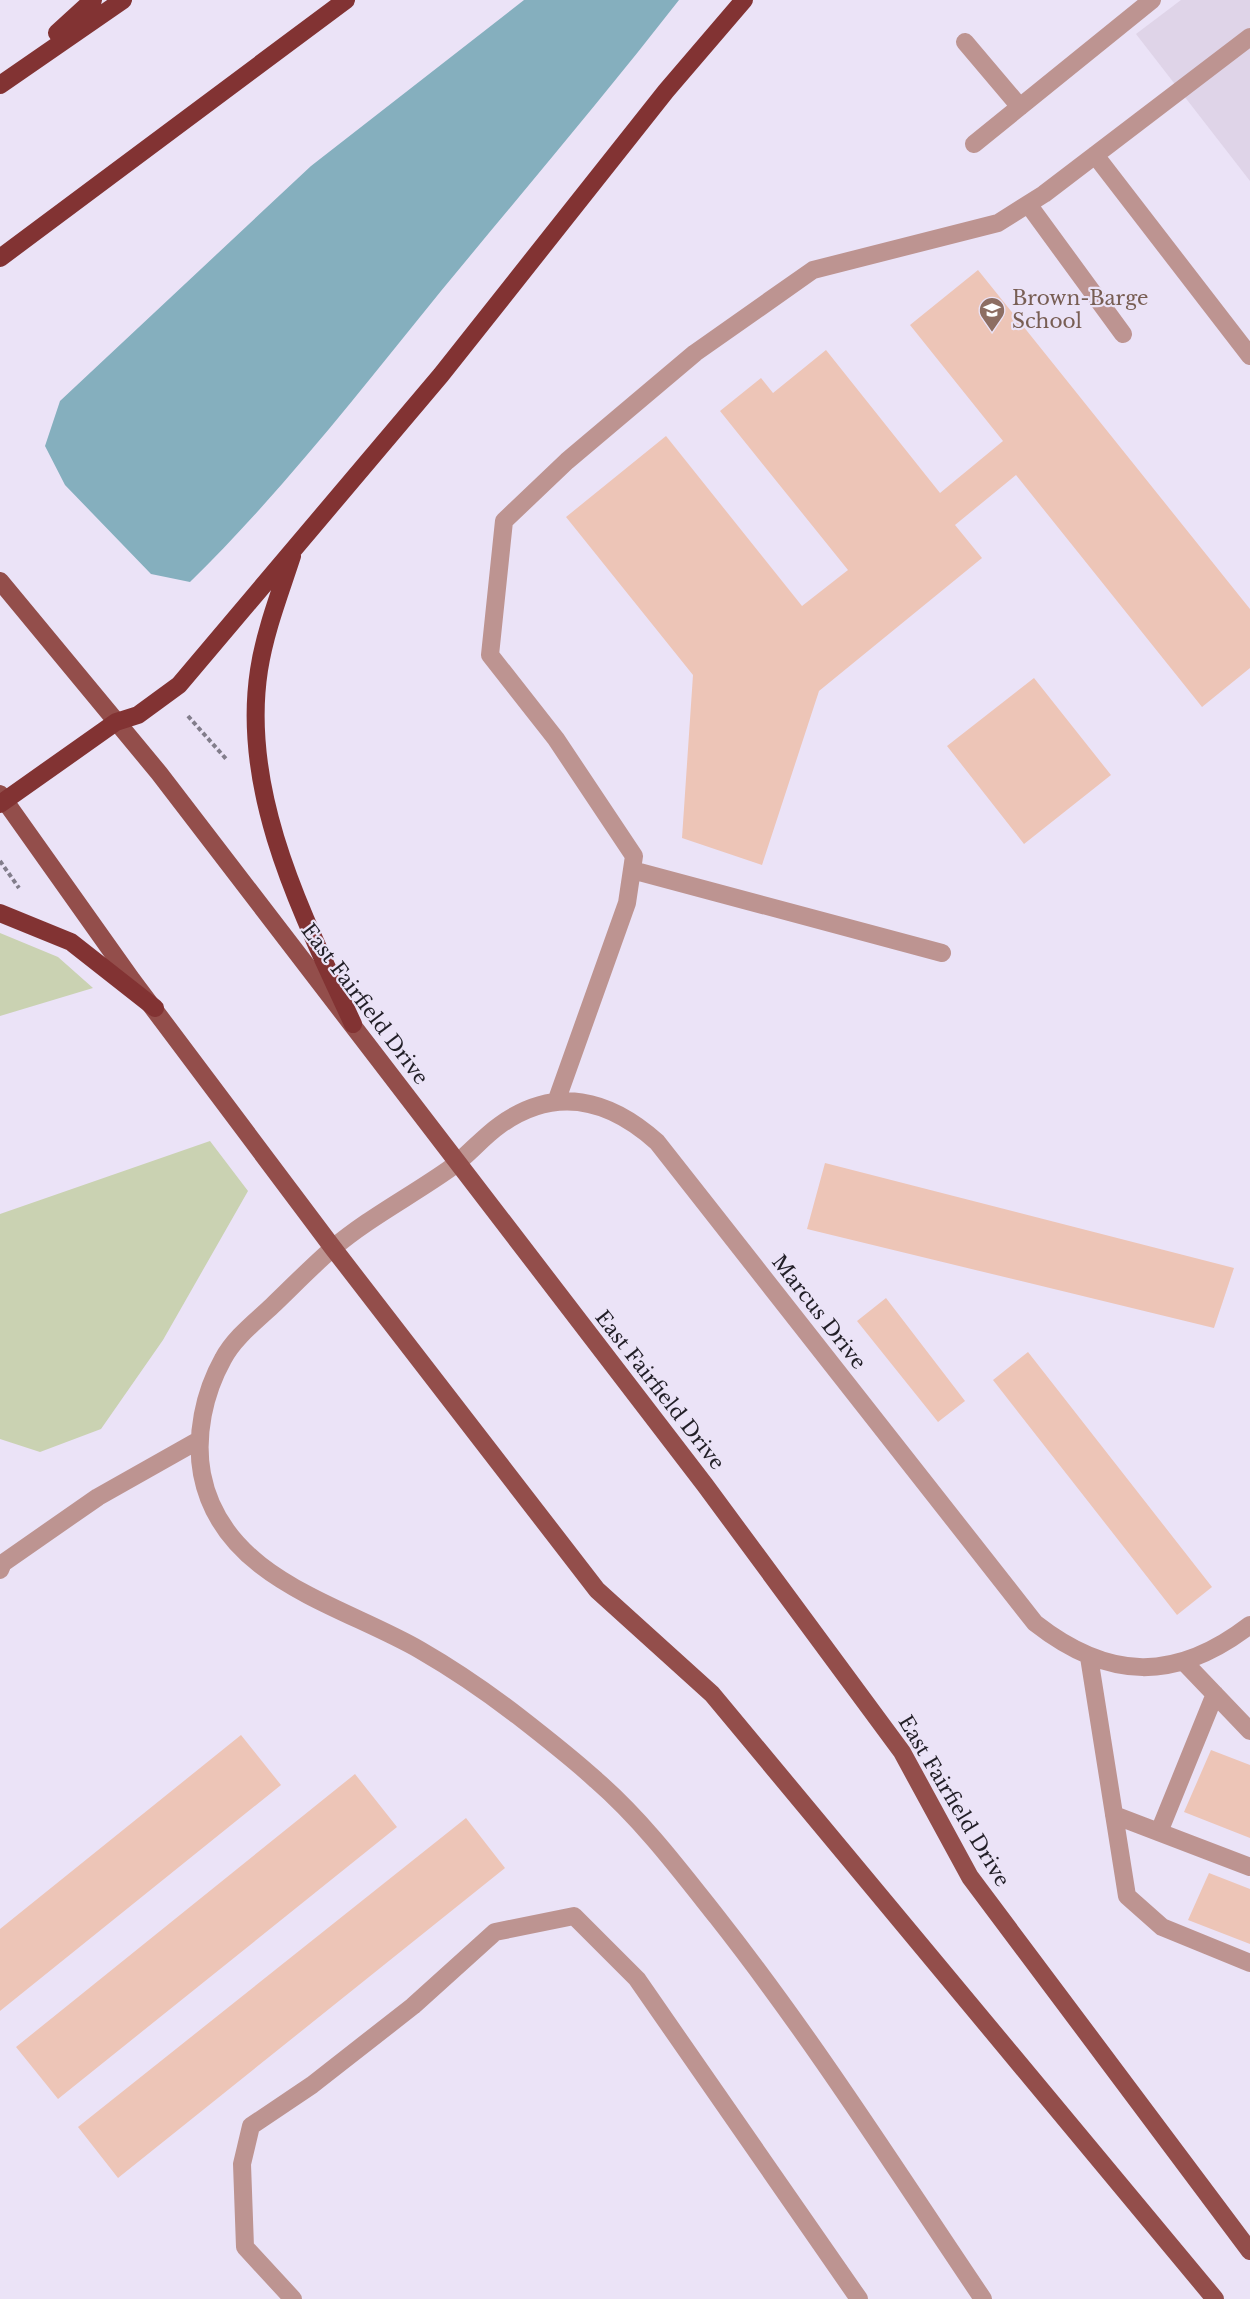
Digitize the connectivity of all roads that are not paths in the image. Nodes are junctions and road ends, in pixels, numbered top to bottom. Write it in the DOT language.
graph roads {
  1 [pos="93,0"];
  2 [pos="123,0"];
  3 [pos="346,0"];
  4 [pos="744,0"];
  5 [pos="1152,0"];
  6 [pos="1250,37"];
  7 [pos="965,42"];
  8 [pos="0,84"];
  9 [pos="1020,107"];
  10 [pos="974,144"];
  11 [pos="1095,155"];
  12 [pos="1028,204"];
  13 [pos="0,258"];
  14 [pos="1124,334"];
  15 [pos="1250,356"];
  16 [pos="295,547"];
  17 [pos="0,581"];
  18 [pos="116,722"];
  19 [pos="2,799"];
  20 [pos="632,870"];
  21 [pos="0,913"];
  22 [pos="942,953"];
  23 [pos="155,1008"];
  24 [pos="353,1024"];
  25 [pos="556,1102"];
  26 [pos="456,1164"];
  27 [pos="333,1248"];
  28 [pos="199,1440"];
  29 [pos="1,1565"];
  30 [pos="1250,1624"];
  31 [pos="1089,1657"];
  32 [pos="1184,1662"];
  33 [pos="1215,1695"];
  34 [pos="1250,1731"];
  35 [pos="1114,1815"];
  36 [pos="1159,1832"];
  37 [pos="1250,1867"];
  38 [pos="1250,1963"];
  39 [pos="1250,2251"];
  40 [pos="293,2299"];
  41 [pos="859,2299"];
  42 [pos="983,2299"];
  43 [pos="1215,2299"];
  1 -- 8 [label="highway"];
  2 -- 8 [label="highway"];
  3 -- 13 [label="highway"];
  4 -- 16 [label="highway"];
  5 -- 9 [label="street"];
  6 -- 11 [label="street"];
  7 -- 9 [label="street"];
  9 -- 10 [label="street"];
  11 -- 12 [label="street"];
  11 -- 15 [label="street"];
  12 -- 14 [label="street"];
  12 -- 20 [label="street"];
  16 -- 18 [label="highway"];
  16 -- 24 [label="highway"];
  17 -- 18 [label="main road, East Fairfield Drive"];
  18 -- 19 [label="highway"];
  18 -- 24 [label="main road, East Fairfield Drive"];
  19 -- 23 [label="main road"];
  20 -- 22 [label="street"];
  20 -- 25 [label="street"];
  21 -- 23 [label="highway"];
  23 -- 27 [label="main road"];
  24 -- 26 [label="main road, East Fairfield Drive"];
  25 -- 26 [label="street, Marcus Drive"];
  25 -- 31 [label="street, Marcus Drive"];
  26 -- 27 [label="street, Marcus Drive"];
  26 -- 39 [label="main road, East Fairfield Drive"];
  27 -- 28 [label="street"];
  27 -- 43 [label="main road"];
  28 -- 29 [label="street"];
  28 -- 42 [label="street"];
  30 -- 32 [label="street, Marcus Drive"];
  31 -- 32 [label="street, Marcus Drive"];
  31 -- 35 [label="street"];
  32 -- 33 [label="street"];
  33 -- 34 [label="street"];
  33 -- 36 [label="street"];
  35 -- 36 [label="street"];
  35 -- 38 [label="street"];
  36 -- 37 [label="street"];
  40 -- 41 [label="street"];
}
